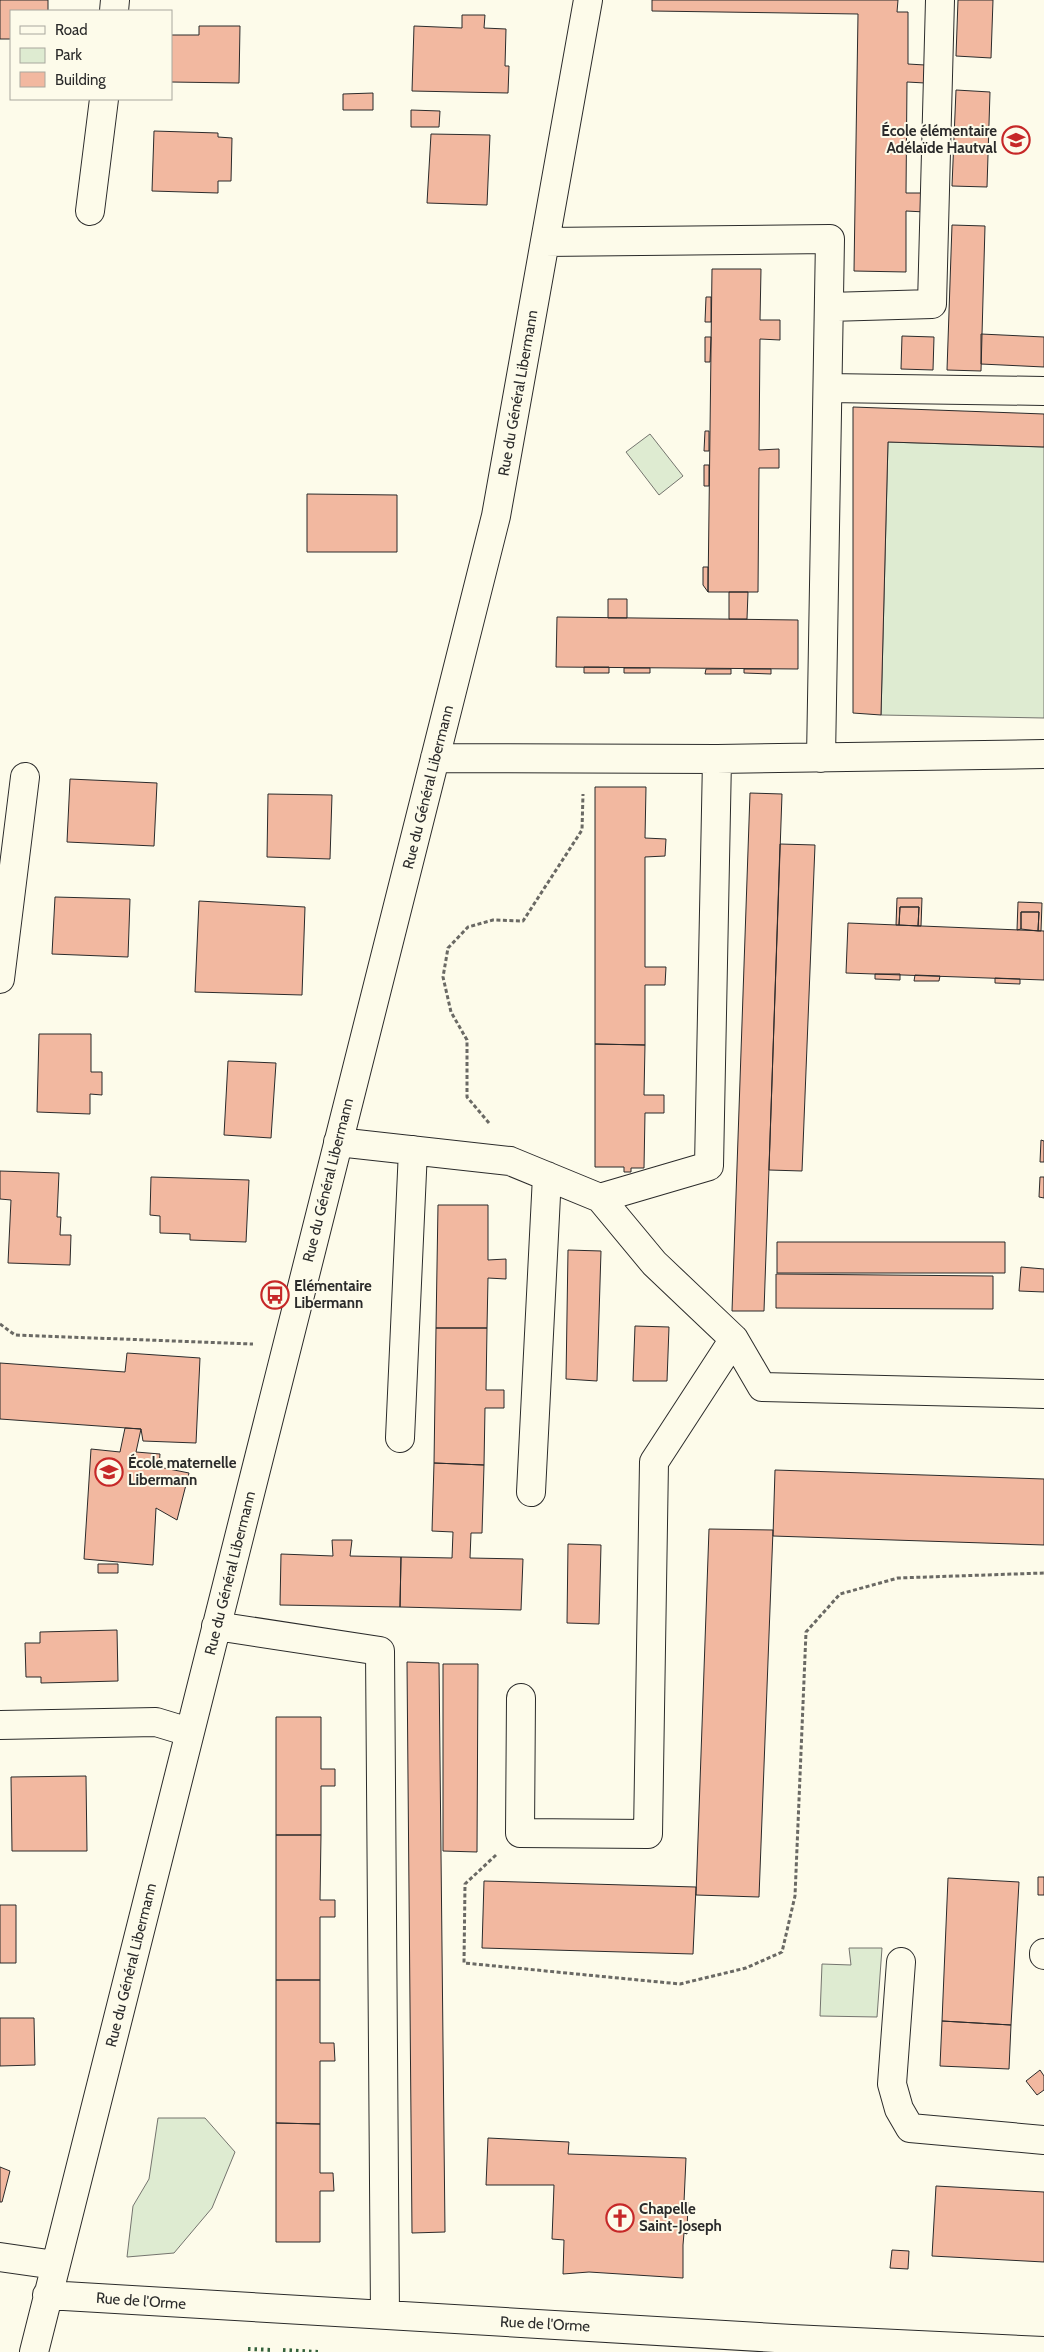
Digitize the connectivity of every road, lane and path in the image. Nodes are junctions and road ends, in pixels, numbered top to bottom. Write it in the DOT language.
graph roads {
  1 [pos="588,0"];
  2 [pos="940,0"];
  3 [pos="104,100"];
  4 [pos="90,210"];
  5 [pos="545,242"];
  6 [pos="829,307"];
  7 [pos="828,388"];
  8 [pos="1044,391"];
  9 [pos="1044,754"];
  10 [pos="435,758"];
  11 [pos="585,758"];
  12 [pos="822,758"];
  13 [pos="717,759"];
  14 [pos="24,777"];
  15 [pos="0,979"];
  16 [pos="338,1142"];
  17 [pos="413,1150"];
  18 [pos="487,1159"];
  19 [pos="547,1176"];
  20 [pos="600,1198"];
  21 [pos="0,1324"];
  22 [pos="734,1339"];
  23 [pos="287,1346"];
  24 [pos="1044,1394"];
  25 [pos="400,1438"];
  26 [pos="530,1492"];
  27 [pos="1044,1573"];
  28 [pos="216,1626"];
  29 [pos="521,1698"];
  30 [pos="0,1725"];
  31 [pos="189,1732"];
  32 [pos="520,1833"];
  33 [pos="901,1962"];
  34 [pos="1044,2140"];
  35 [pos="0,2258"];
  36 [pos="55,2265"];
  37 [pos="47,2295"];
  38 [pos="386,2315"];
  39 [pos="796,2345"];
  40 [pos="896,2347"];
  41 [pos="1044,2351"];
  42 [pos="34,2352"];
  1 -- 5 [label="street, Rue du Général Libermann"];
  2 -- 6 [label="street"];
  3 -- 4 [label="street"];
  5 -- 6 [label="street"];
  5 -- 10 [label="street, Rue du Général Libermann"];
  6 -- 7 [label="street"];
  7 -- 8 [label="street"];
  7 -- 12 [label="street"];
  9 -- 12 [label="street"];
  10 -- 11 [label="street"];
  10 -- 16 [label="street, Rue du Général Libermann"];
  11 -- 13 [label="street"];
  11 -- 18 [label="path"];
  12 -- 13 [label="street"];
  13 -- 20 [label="street"];
  14 -- 15 [label="street"];
  16 -- 17 [label="street"];
  16 -- 23 [label="street, Rue du Général Libermann"];
  17 -- 18 [label="street"];
  17 -- 25 [label="street"];
  18 -- 19 [label="street"];
  19 -- 20 [label="street"];
  19 -- 26 [label="street"];
  20 -- 22 [label="street"];
  21 -- 23 [label="path"];
  22 -- 24 [label="street"];
  22 -- 32 [label="street"];
  23 -- 28 [label="street, Rue du Général Libermann"];
  27 -- 32 [label="path"];
  28 -- 31 [label="street, Rue du Général Libermann"];
  28 -- 38 [label="street"];
  29 -- 32 [label="street"];
  30 -- 31 [label="street"];
  31 -- 36 [label="street, Rue du Général Libermann"];
  33 -- 34 [label="street"];
  35 -- 36 [label="street"];
  36 -- 37 [label="street, Rue du Général Libermann"];
  37 -- 38 [label="street, Rue de l'Orme"];
  37 -- 42 [label="street, Rue du Général Libermann"];
  38 -- 39 [label="street, Rue de l'Orme"];
  39 -- 40 [label="street, Rue de l'Orme"];
  40 -- 41 [label="street, Rue de l'Orme"];
}
